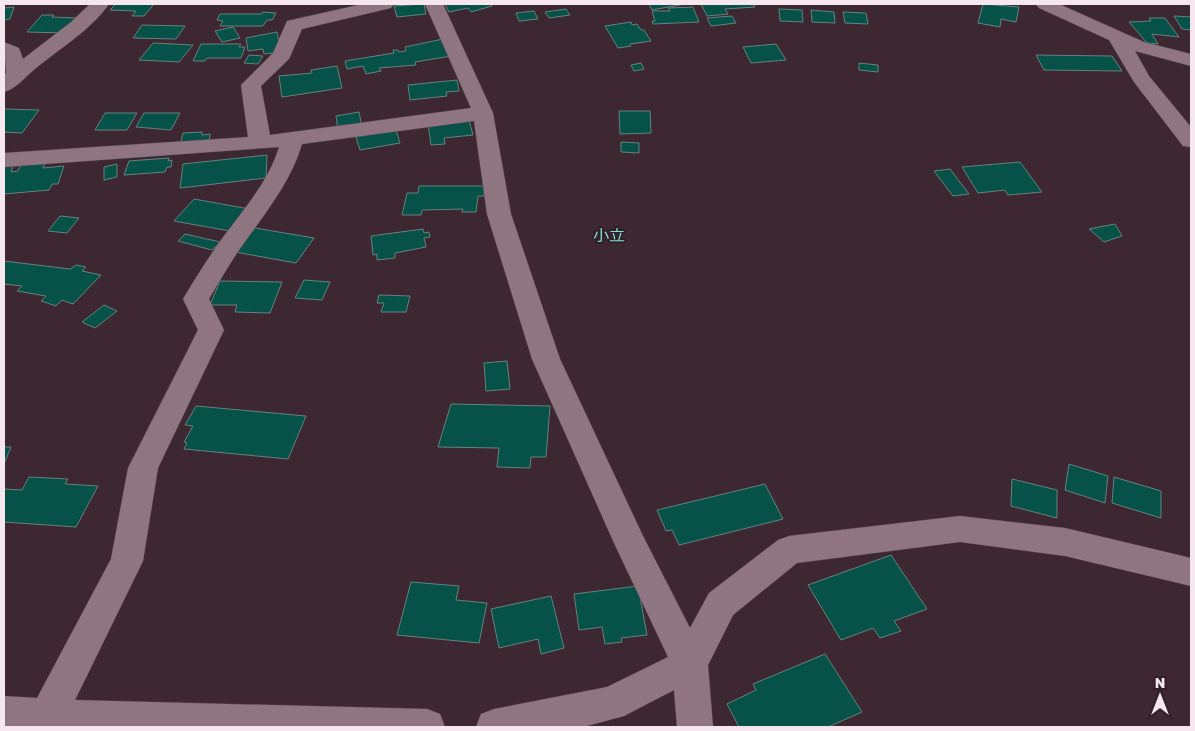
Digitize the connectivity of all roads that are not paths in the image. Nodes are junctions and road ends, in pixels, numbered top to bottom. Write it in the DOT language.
graph roads {
  1 [pos="100,4"];
  2 [pos="385,4"];
  3 [pos="434,4"];
  4 [pos="1045,4"];
  5 [pos="4,30"];
  6 [pos="4,36"];
  7 [pos="1116,36"];
  8 [pos="4,48"];
  9 [pos="1191,60"];
  10 [pos="10,79"];
  11 [pos="483,113"];
  12 [pos="293,138"];
  13 [pos="260,142"];
  14 [pos="1191,142"];
  15 [pos="4,160"];
  16 [pos="1191,572"];
  17 [pos="690,664"];
  18 [pos="4,714"];
  19 [pos="47,717"];
  20 [pos="427,727"];
  21 [pos="494,727"];
  22 [pos="695,727"];
  1 -- 10 [label="street"];
  2 -- 13 [label="street"];
  3 -- 11 [label="street"];
  4 -- 7 [label="street"];
  5 -- 6 [label="street"];
  7 -- 9 [label="street"];
  7 -- 14 [label="street"];
  8 -- 10 [label="street"];
  11 -- 12 [label="street"];
  11 -- 17 [label="street"];
  12 -- 13 [label="street"];
  12 -- 19 [label="street"];
  13 -- 15 [label="street"];
  16 -- 17 [label="street"];
  17 -- 21 [label="street"];
  17 -- 22 [label="street"];
  18 -- 19 [label="street"];
  19 -- 20 [label="street"];
}
